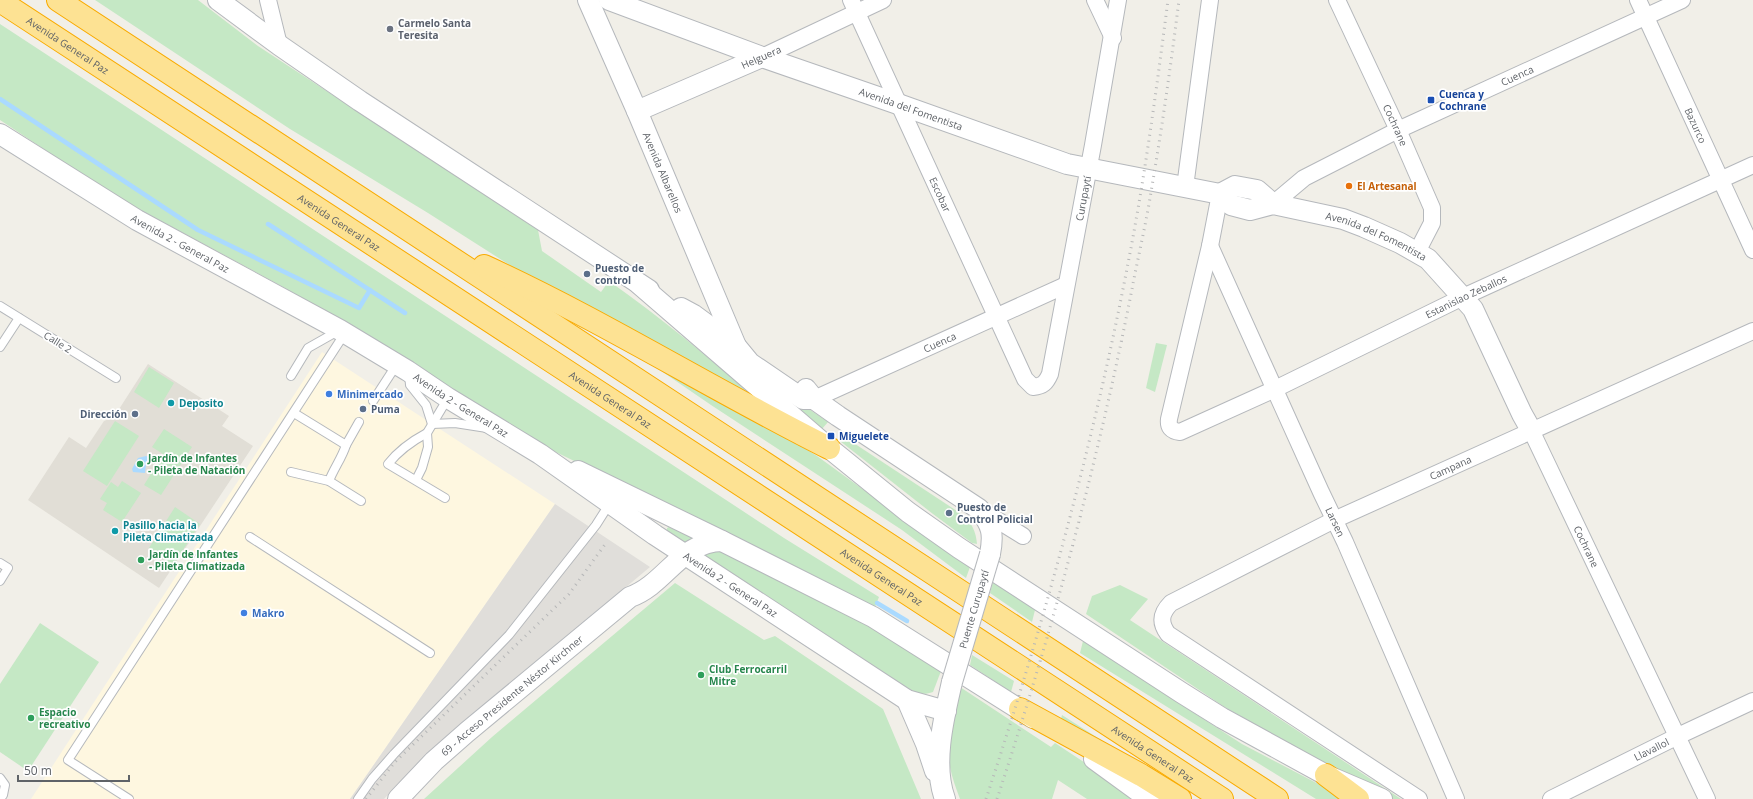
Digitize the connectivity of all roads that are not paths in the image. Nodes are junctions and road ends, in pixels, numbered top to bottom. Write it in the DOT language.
graph roads {
  1 [pos="0,0"];
  2 [pos="58,0"];
  3 [pos="218,0"];
  4 [pos="268,0"];
  5 [pos="588,0"];
  6 [pos="609,0"];
  7 [pos="883,0"];
  8 [pos="1095,0"];
  9 [pos="1118,0"];
  10 [pos="1210,0"];
  11 [pos="1337,0"];
  12 [pos="1638,0"];
  13 [pos="1682,0"];
  14 [pos="853,6"];
  15 [pos="1646,17"];
  16 [pos="1113,38"];
  17 [pos="279,46"];
  18 [pos="762,57"];
  19 [pos="898,104"];
  20 [pos="638,111"];
  21 [pos="1398,130"];
  22 [pos="0,134"];
  23 [pos="1753,165"];
  24 [pos="1089,169"];
  25 [pos="1721,180"];
  26 [pos="1185,187"];
  27 [pos="1220,194"];
  28 [pos="1273,204"];
  29 [pos="419,237"];
  30 [pos="1210,246"];
  31 [pos="1753,250"];
  32 [pos="1418,252"];
  33 [pos="639,284"];
  34 [pos="1066,285"];
  35 [pos="1463,297"];
  36 [pos="0,306"];
  37 [pos="997,316"];
  38 [pos="19,318"];
  39 [pos="343,331"];
  40 [pos="1753,331"];
  41 [pos="736,346"];
  42 [pos="0,347"];
  43 [pos="403,368"];
  44 [pos="291,376"];
  45 [pos="116,378"];
  46 [pos="1033,387"];
  47 [pos="1275,388"];
  48 [pos="448,398"];
  49 [pos="814,399"];
  50 [pos="373,401"];
  51 [pos="294,413"];
  52 [pos="359,422"];
  53 [pos="432,424"];
  54 [pos="493,426"];
  55 [pos="1531,430"];
  56 [pos="428,433"];
  57 [pos="346,445"];
  58 [pos="829,448"];
  59 [pos="291,472"];
  60 [pos="416,480"];
  61 [pos="329,481"];
  62 [pos="614,497"];
  63 [pos="445,498"];
  64 [pos="360,501"];
  65 [pos="979,509"];
  66 [pos="1334,520"];
  67 [pos="655,535"];
  68 [pos="1023,536"];
  69 [pos="250,537"];
  70 [pos="722,541"];
  71 [pos="686,554"];
  72 [pos="0,563"];
  73 [pos="0,581"];
  74 [pos="630,597"];
  75 [pos="430,653"];
  76 [pos="907,700"];
  77 [pos="1753,701"];
  78 [pos="1020,709"];
  79 [pos="946,711"];
  80 [pos="1678,736"];
  81 [pos="1326,775"];
  82 [pos="2,782"];
  83 [pos="944,794"];
  84 [pos="0,799"];
  85 [pos="129,799"];
  86 [pos="358,799"];
  87 [pos="398,799"];
  88 [pos="1150,799"];
  89 [pos="1180,799"];
  90 [pos="1222,799"];
  91 [pos="1278,799"];
  92 [pos="1358,799"];
  93 [pos="1382,799"];
  94 [pos="1419,799"];
  95 [pos="1456,799"];
  96 [pos="1551,799"];
  97 [pos="1707,799"];
  1 -- 90 [label="highway, Avenida General Paz"];
  2 -- 29 [label="highway"];
  3 -- 17 [label="street"];
  4 -- 17 [label="street"];
  5 -- 20 [label="street, Avenida Albarellos"];
  6 -- 18 [label="street, Avenida del Fomentista"];
  7 -- 14 [label="street, Helguera"];
  8 -- 16 [label="street"];
  9 -- 16 [label="street, Curupaytí"];
  10 -- 26 [label="street"];
  11 -- 21 [label="street, Cochrane"];
  12 -- 15 [label="street, Bazurco"];
  13 -- 15 [label="street, Cuenca"];
  14 -- 18 [label="street, Helguera"];
  14 -- 19 [label="street, Escobar"];
  15 -- 21 [label="street, Cuenca"];
  15 -- 25 [label="street, Bazurco"];
  16 -- 24 [label="street, Curupaytí"];
  17 -- 33 [label="street"];
  18 -- 19 [label="street, Avenida del Fomentista"];
  18 -- 20 [label="street, Helguera"];
  19 -- 24 [label="street, Avenida del Fomentista"];
  19 -- 37 [label="street, Escobar"];
  20 -- 41 [label="street, Avenida Albarellos"];
  21 -- 28 [label="street, Cuenca"];
  21 -- 32 [label="street, Cochrane"];
  22 -- 39 [label="street, Avenida 2 - General Paz"];
  23 -- 25 [label="street, Estanislao Zeballos"];
  24 -- 26 [label="street, Avenida del Fomentista"];
  24 -- 34 [label="street, Curupaytí"];
  25 -- 31 [label="street, Bazurco"];
  25 -- 35 [label="street, Estanislao Zeballos"];
  26 -- 27 [label="street, Avenida del Fomentista"];
  27 -- 28 [label="street, Avenida del Fomentista"];
  27 -- 30 [label="street"];
  28 -- 32 [label="street, Avenida del Fomentista"];
  29 -- 58 [label="highway"];
  29 -- 91 [label="highway"];
  30 -- 47 [label="street, Larsen"];
  30 -- 47 [label="street, Estanislao Zeballos"];
  32 -- 35 [label="street, Avenida del Fomentista"];
  33 -- 41 [label="street"];
  33 -- 58 [label="street"];
  34 -- 37 [label="street, Cuenca"];
  34 -- 46 [label="street, Curupaytí"];
  35 -- 47 [label="street, Estanislao Zeballos"];
  35 -- 55 [label="street, Cochrane"];
  36 -- 38 [label="lane, Calle 2"];
  37 -- 46 [label="street, Escobar"];
  37 -- 49 [label="street, Cuenca"];
  38 -- 42 [label="lane"];
  38 -- 45 [label="lane, Calle 2"];
  39 -- 43 [label="street, Avenida 2 - General Paz"];
  39 -- 44 [label="lane"];
  39 -- 51 [label="lane"];
  40 -- 55 [label="street, Campana"];
  41 -- 49 [label="street"];
  43 -- 48 [label="street, Avenida 2 - General Paz"];
  43 -- 50 [label="lane"];
  43 -- 53 [label="lane"];
  47 -- 66 [label="street, Larsen"];
  48 -- 53 [label="lane"];
  48 -- 54 [label="street, Avenida 2 - General Paz"];
  49 -- 65 [label="street"];
  51 -- 57 [label="lane"];
  51 -- 85 [label="lane"];
  52 -- 57 [label="lane"];
  53 -- 54 [label="lane"];
  53 -- 56 [label="lane"];
  54 -- 62 [label="street, Avenida 2 - General Paz"];
  55 -- 66 [label="street, Campana"];
  55 -- 80 [label="street, Cochrane"];
  56 -- 60 [label="lane"];
  56 -- 60 [label="lane"];
  57 -- 61 [label="lane"];
  58 -- 81 [label="street"];
  59 -- 61 [label="lane"];
  60 -- 63 [label="lane"];
  61 -- 64 [label="lane"];
  62 -- 67 [label="street, Avenida 2 - General Paz"];
  62 -- 70 [label="street"];
  62 -- 86 [label="lane"];
  65 -- 68 [label="street"];
  65 -- 79 [label="street, Puente Curupaytí, bridge"];
  66 -- 94 [label="street, Campana"];
  66 -- 95 [label="street, Larsen"];
  67 -- 71 [label="street, Avenida 2 - General Paz"];
  67 -- 74 [label="street, 69 - Acceso Presidente Néstor Kirchner"];
  69 -- 75 [label="lane"];
  70 -- 71 [label="street, 69 - Acceso Presidente Néstor Kirchner"];
  70 -- 78 [label="street"];
  71 -- 74 [label="street, 69 - Acceso Presidente Néstor Kirchner"];
  71 -- 76 [label="street, Avenida 2 - General Paz"];
  72 -- 73 [label="lane"];
  74 -- 87 [label="street, 69 - Acceso Presidente Néstor Kirchner"];
  76 -- 79 [label="street, Avenida 2 - General Paz"];
  76 -- 83 [label="street"];
  77 -- 80 [label="street, Llavallol"];
  78 -- 88 [label="street"];
  78 -- 89 [label="highway"];
  79 -- 83 [label="street, Puente Curupaytí"];
  80 -- 96 [label="street, Llavallol"];
  80 -- 97 [label="street, Cochrane"];
  81 -- 92 [label="highway"];
  81 -- 93 [label="street"];
  82 -- 84 [label="lane"];
}
